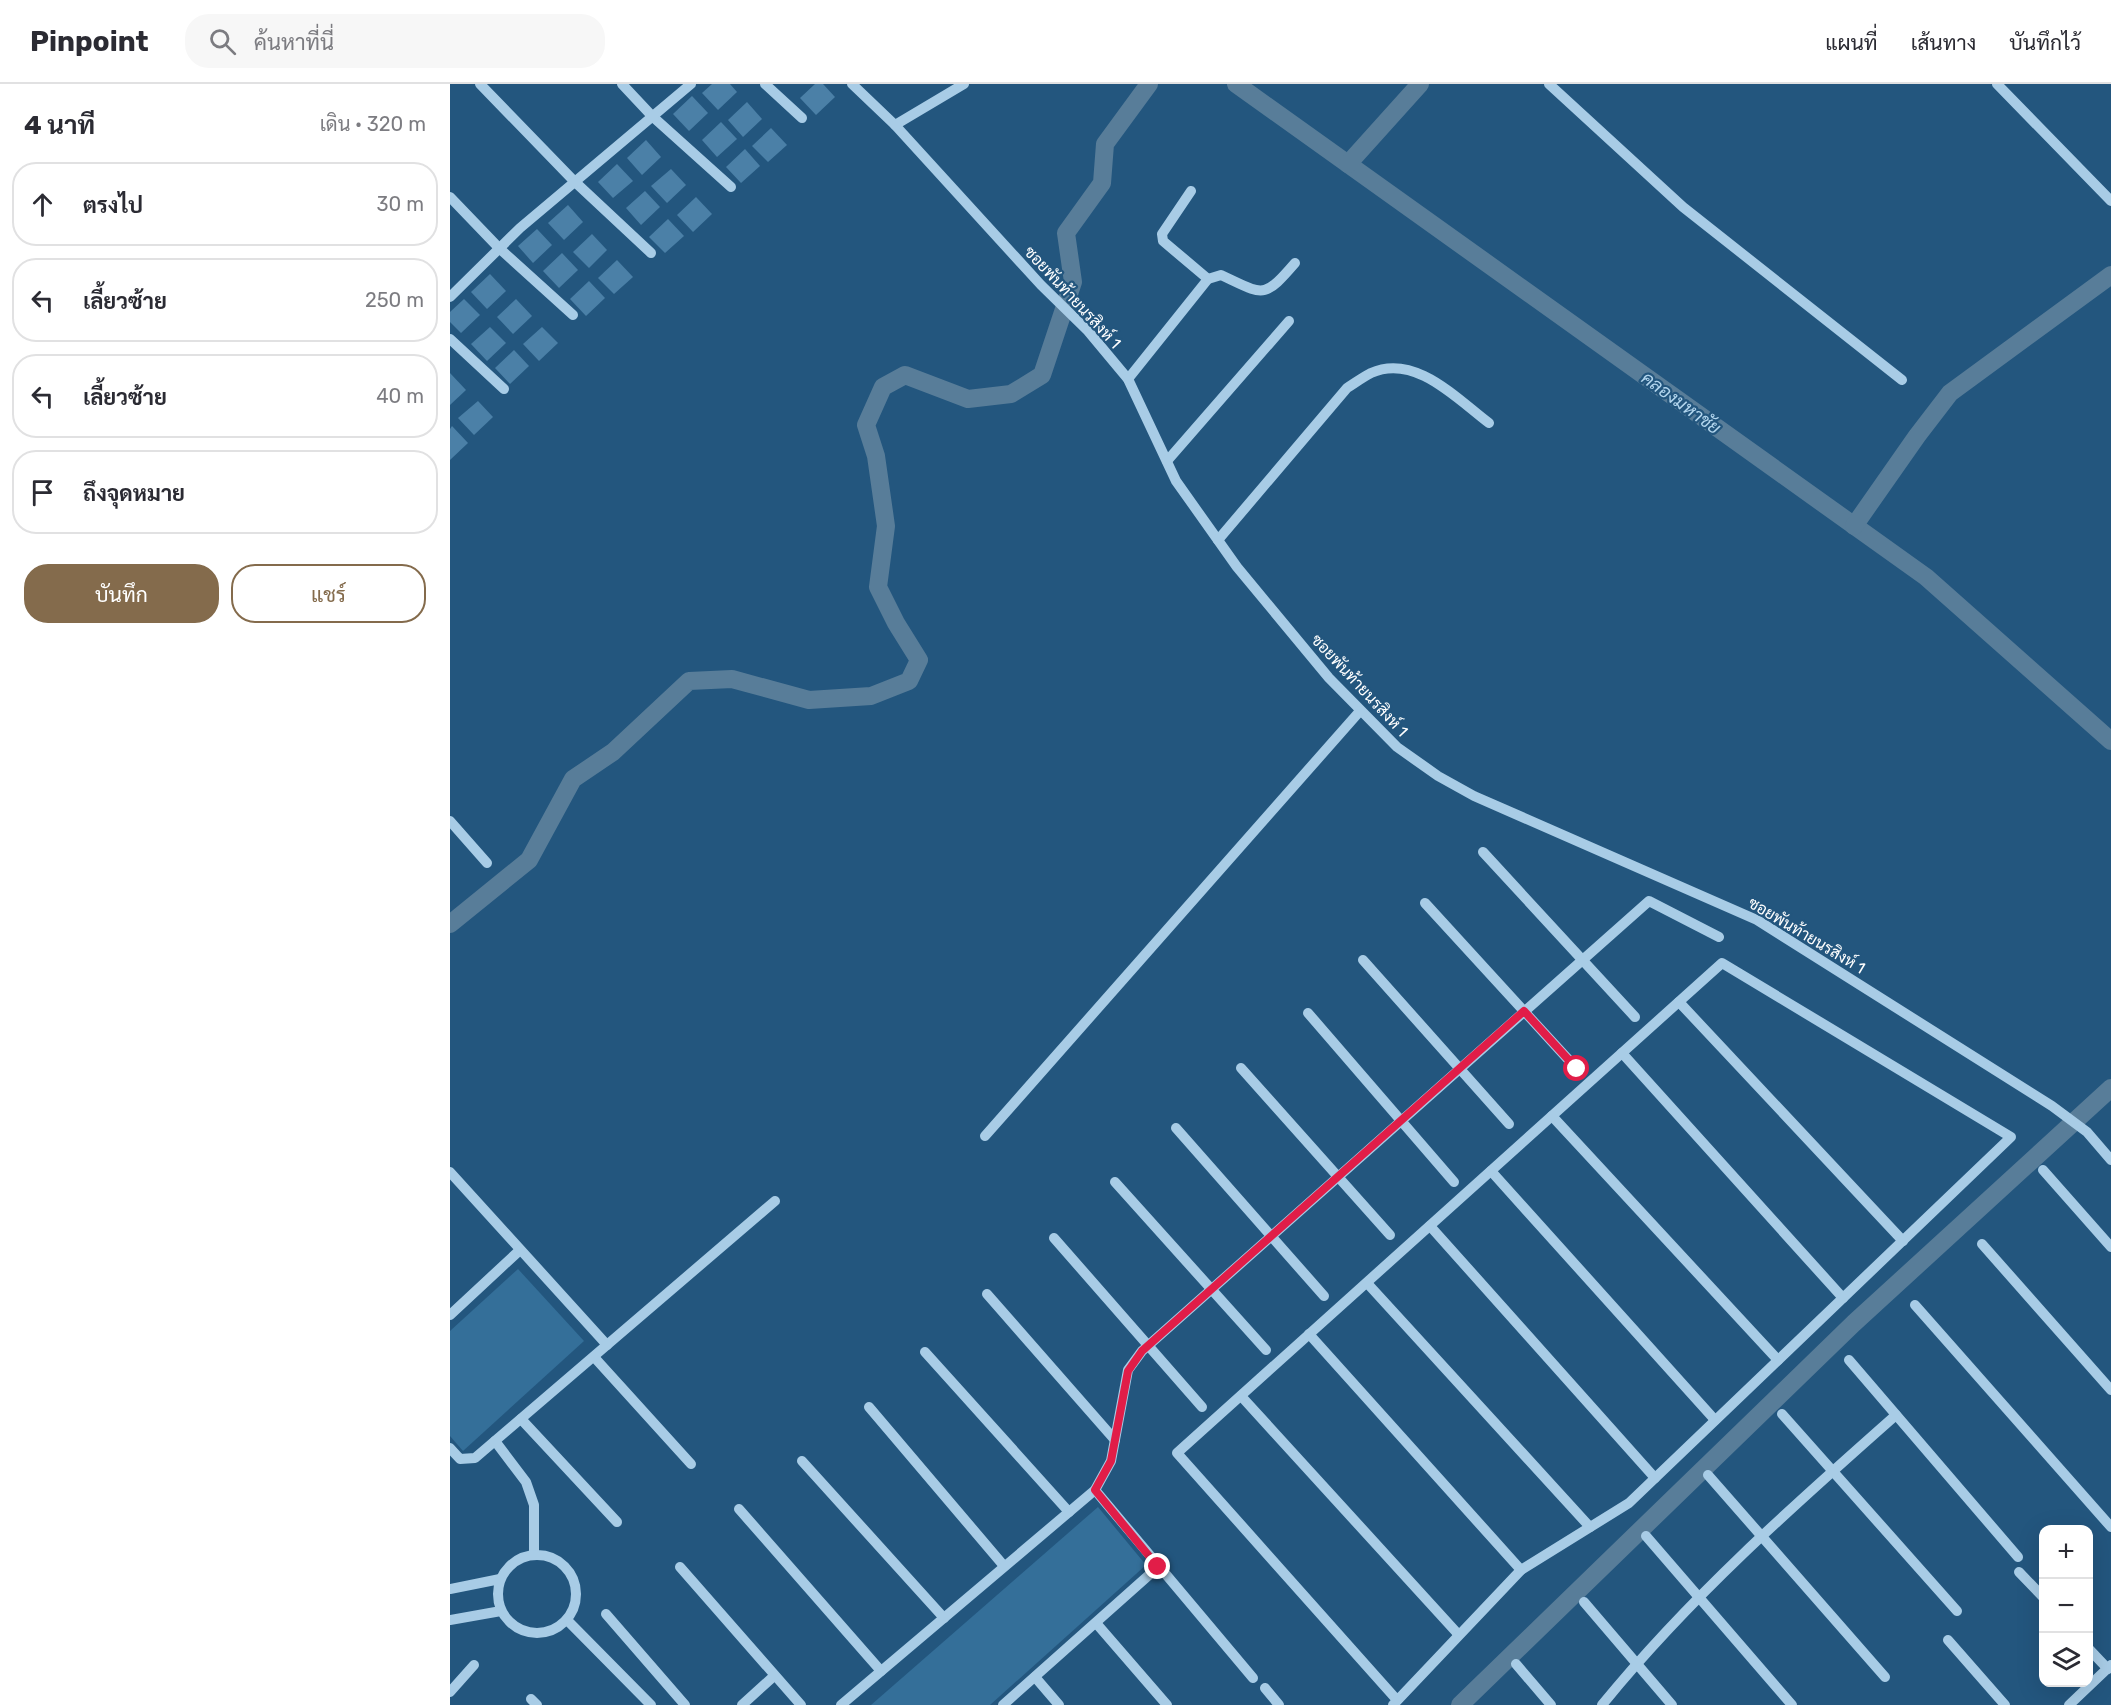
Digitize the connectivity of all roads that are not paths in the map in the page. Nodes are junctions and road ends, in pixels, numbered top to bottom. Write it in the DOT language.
graph roads {
  1 [pos="480,84"];
  2 [pos="622,84"];
  3 [pos="691,84"];
  4 [pos="765,84"];
  5 [pos="852,84"];
  6 [pos="964,84"];
  7 [pos="1549,84"];
  8 [pos="1997,84"];
  9 [pos="652,116"];
  10 [pos="802,118"];
  11 [pos="895,125"];
  12 [pos="574,181"];
  13 [pos="731,187"];
  14 [pos="1191,191"];
  15 [pos="450,197"];
  16 [pos="2111,201"];
  17 [pos="499,248"];
  18 [pos="651,253"];
  19 [pos="1295,263"];
  20 [pos="1208,279"];
  21 [pos="450,297"];
  22 [pos="573,315"];
  23 [pos="1289,321"];
  24 [pos="450,339"];
  25 [pos="1128,379"];
  26 [pos="1902,380"];
  27 [pos="504,389"];
  28 [pos="1489,423"];
  29 [pos="1167,461"];
  30 [pos="1218,540"];
  31 [pos="1360,711"];
  32 [pos="450,821"];
  33 [pos="1483,852"];
  34 [pos="487,863"];
  35 [pos="1425,903"];
  36 [pos="1719,937"];
  37 [pos="1363,960"];
  38 [pos="1582,960"];
  39 [pos="1679,1002"];
  40 [pos="1524,1011"];
  41 [pos="1308,1013"];
  42 [pos="1635,1017"];
  43 [pos="1622,1053"];
  44 [pos="1241,1068"];
  45 [pos="1460,1069"];
  46 [pos="1577,1069"];
  47 [pos="1552,1116"];
  48 [pos="1401,1121"];
  49 [pos="1509,1124"];
  50 [pos="1176,1128"];
  51 [pos="985,1136"];
  52 [pos="2111,1160"];
  53 [pos="2043,1170"];
  54 [pos="1491,1171"];
  55 [pos="450,1172"];
  56 [pos="1338,1177"];
  57 [pos="1115,1182"];
  58 [pos="1454,1182"];
  59 [pos="776,1201"];
  60 [pos="1430,1226"];
  61 [pos="1390,1235"];
  62 [pos="1271,1236"];
  63 [pos="1054,1238"];
  64 [pos="1903,1241"];
  65 [pos="1982,1244"];
  66 [pos="2111,1247"];
  67 [pos="520,1250"];
  68 [pos="1367,1282"];
  69 [pos="1212,1290"];
  70 [pos="987,1294"];
  71 [pos="1324,1296"];
  72 [pos="1843,1298"];
  73 [pos="1915,1305"];
  74 [pos="452,1311"];
  75 [pos="1309,1334"];
  76 [pos="607,1345"];
  77 [pos="1148,1346"];
  78 [pos="1266,1350"];
  79 [pos="925,1352"];
  80 [pos="594,1357"];
  81 [pos="1778,1360"];
  82 [pos="1849,1360"];
  83 [pos="2111,1390"];
  84 [pos="1240,1396"];
  85 [pos="869,1407"];
  86 [pos="1202,1407"];
  87 [pos="1782,1414"];
  88 [pos="1896,1415"];
  89 [pos="521,1419"];
  90 [pos="1715,1420"];
  91 [pos="1115,1440"];
  92 [pos="495,1441"];
  93 [pos="450,1448"];
  94 [pos="802,1461"];
  95 [pos="691,1464"];
  96 [pos="1832,1471"];
  97 [pos="1708,1475"];
  98 [pos="1655,1478"];
  99 [pos="1095,1490"];
  100 [pos="739,1509"];
  101 [pos="1069,1512"];
  102 [pos="617,1522"];
  103 [pos="1590,1527"];
  104 [pos="2111,1527"];
  105 [pos="1646,1536"];
  106 [pos="1761,1537"];
  107 [pos="534,1554"];
  108 [pos="2018,1557"];
  109 [pos="1004,1566"];
  110 [pos="680,1567"];
  111 [pos="1158,1567"];
  112 [pos="1521,1570"];
  113 [pos="2019,1572"];
  114 [pos="500,1579"];
  115 [pos="450,1589"];
  116 [pos="2039,1594"];
  117 [pos="1698,1597"];
  118 [pos="1584,1602"];
  119 [pos="501,1611"];
  120 [pos="1958,1611"];
  121 [pos="606,1614"];
  122 [pos="944,1618"];
  123 [pos="450,1620"];
  124 [pos="567,1620"];
  125 [pos="1096,1623"];
  126 [pos="1458,1634"];
  127 [pos="1948,1640"];
  128 [pos="2093,1653"];
  129 [pos="1636,1663"];
  130 [pos="1516,1664"];
  131 [pos="474,1665"];
  132 [pos="2109,1667"];
  133 [pos="881,1671"];
  134 [pos="774,1676"];
  135 [pos="1035,1677"];
  136 [pos="1885,1677"];
  137 [pos="1253,1678"];
  138 [pos="1265,1688"];
  139 [pos="450,1692"];
  140 [pos="1395,1703"];
  141 [pos="842,1704"];
  142 [pos="651,1705"];
  143 [pos="685,1705"];
  144 [pos="742,1705"];
  145 [pos="801,1705"];
  146 [pos="1003,1705"];
  147 [pos="1059,1705"];
  148 [pos="1167,1705"];
  149 [pos="1279,1705"];
  150 [pos="1551,1705"];
  151 [pos="1602,1705"];
  152 [pos="1672,1705"];
  153 [pos="1792,1705"];
  154 [pos="2005,1705"];
  155 [pos="2069,1705"];
  1 -- 12 [label="street"];
  2 -- 9 [label="street"];
  3 -- 9 [label="street"];
  4 -- 10 [label="street"];
  5 -- 11 [label="street, ซอยพันท้ายนรสิงห์ 1"];
  6 -- 11 [label="street"];
  7 -- 26 [label="street"];
  8 -- 16 [label="street"];
  9 -- 12 [label="street"];
  9 -- 13 [label="street"];
  11 -- 25 [label="street, ซอยพันท้ายนรสิงห์ 1"];
  12 -- 17 [label="street"];
  12 -- 18 [label="street"];
  14 -- 20 [label="street"];
  15 -- 17 [label="street"];
  17 -- 21 [label="street"];
  17 -- 22 [label="street"];
  19 -- 20 [label="street"];
  20 -- 25 [label="street"];
  23 -- 29 [label="street"];
  24 -- 27 [label="street"];
  25 -- 29 [label="street, ซอยพันท้ายนรสิงห์ 1"];
  28 -- 30 [label="street"];
  29 -- 30 [label="street, ซอยพันท้ายนรสิงห์ 1"];
  30 -- 31 [label="street, ซอยพันท้ายนรสิงห์ 1"];
  31 -- 51 [label="street"];
  31 -- 52 [label="street, ซอยพันท้ายนรสิงห์ 1"];
  32 -- 34 [label="street"];
  33 -- 38 [label="street"];
  35 -- 40 [label="street"];
  36 -- 38 [label="street"];
  37 -- 45 [label="street"];
  38 -- 40 [label="street"];
  38 -- 42 [label="street"];
  39 -- 43 [label="street"];
  39 -- 64 [label="street"];
  39 -- 64 [label="street"];
  40 -- 45 [label="street"];
  40 -- 46 [label="street"];
  41 -- 48 [label="street"];
  43 -- 47 [label="street"];
  43 -- 72 [label="street"];
  44 -- 56 [label="street"];
  45 -- 48 [label="street"];
  45 -- 49 [label="street"];
  47 -- 54 [label="street"];
  47 -- 81 [label="street"];
  48 -- 56 [label="street"];
  48 -- 58 [label="street"];
  50 -- 62 [label="street"];
  53 -- 66 [label="street"];
  54 -- 60 [label="street"];
  54 -- 90 [label="street"];
  55 -- 67 [label="street"];
  56 -- 61 [label="street"];
  56 -- 62 [label="street"];
  57 -- 69 [label="street"];
  59 -- 76 [label="street"];
  60 -- 68 [label="street"];
  60 -- 98 [label="street"];
  62 -- 69 [label="street"];
  62 -- 71 [label="street"];
  63 -- 77 [label="street"];
  64 -- 72 [label="street"];
  65 -- 83 [label="street"];
  67 -- 74 [label="street"];
  67 -- 76 [label="street"];
  68 -- 75 [label="street"];
  68 -- 103 [label="street"];
  69 -- 77 [label="street"];
  69 -- 78 [label="street"];
  70 -- 91 [label="street"];
  72 -- 81 [label="street"];
  73 -- 104 [label="street"];
  75 -- 84 [label="street"];
  75 -- 112 [label="street"];
  76 -- 80 [label="street"];
  77 -- 86 [label="street"];
  77 -- 91 [label="street"];
  79 -- 101 [label="street"];
  80 -- 89 [label="street"];
  80 -- 95 [label="street"];
  81 -- 90 [label="street"];
  82 -- 88 [label="street"];
  84 -- 126 [label="street"];
  84 -- 140 [label="street"];
  85 -- 109 [label="street"];
  87 -- 96 [label="street"];
  88 -- 96 [label="street"];
  88 -- 108 [label="street"];
  89 -- 92 [label="street"];
  89 -- 102 [label="street"];
  90 -- 98 [label="street"];
  91 -- 99 [label="street"];
  92 -- 93 [label="street"];
  92 -- 107 [label="street"];
  94 -- 122 [label="street"];
  96 -- 106 [label="street"];
  96 -- 120 [label="street"];
  97 -- 106 [label="street"];
  98 -- 103 [label="street"];
  99 -- 101 [label="street"];
  99 -- 111 [label="street"];
  100 -- 133 [label="street"];
  101 -- 109 [label="street"];
  103 -- 112 [label="street"];
  105 -- 117 [label="street"];
  106 -- 117 [label="street"];
  106 -- 136 [label="street"];
  107 -- 114 [label="street"];
  107 -- 124 [label="street"];
  109 -- 122 [label="street"];
  110 -- 134 [label="street"];
  111 -- 125 [label="street"];
  111 -- 137 [label="street"];
  112 -- 126 [label="street"];
  113 -- 116 [label="street"];
  114 -- 115 [label="street"];
  114 -- 119 [label="street"];
  117 -- 129 [label="street"];
  117 -- 153 [label="street"];
  118 -- 129 [label="street"];
  119 -- 123 [label="street"];
  119 -- 124 [label="street"];
  121 -- 143 [label="street"];
  122 -- 133 [label="street"];
  124 -- 142 [label="street"];
  125 -- 135 [label="street"];
  125 -- 148 [label="street"];
  126 -- 140 [label="street"];
  127 -- 154 [label="street"];
  128 -- 132 [label="street"];
  129 -- 151 [label="street"];
  129 -- 152 [label="street"];
  130 -- 150 [label="street"];
  131 -- 139 [label="street"];
  132 -- 155 [label="street"];
  133 -- 141 [label="street"];
  134 -- 144 [label="street"];
  134 -- 145 [label="street"];
  135 -- 146 [label="street"];
  135 -- 147 [label="street"];
  138 -- 149 [label="street"];
}
